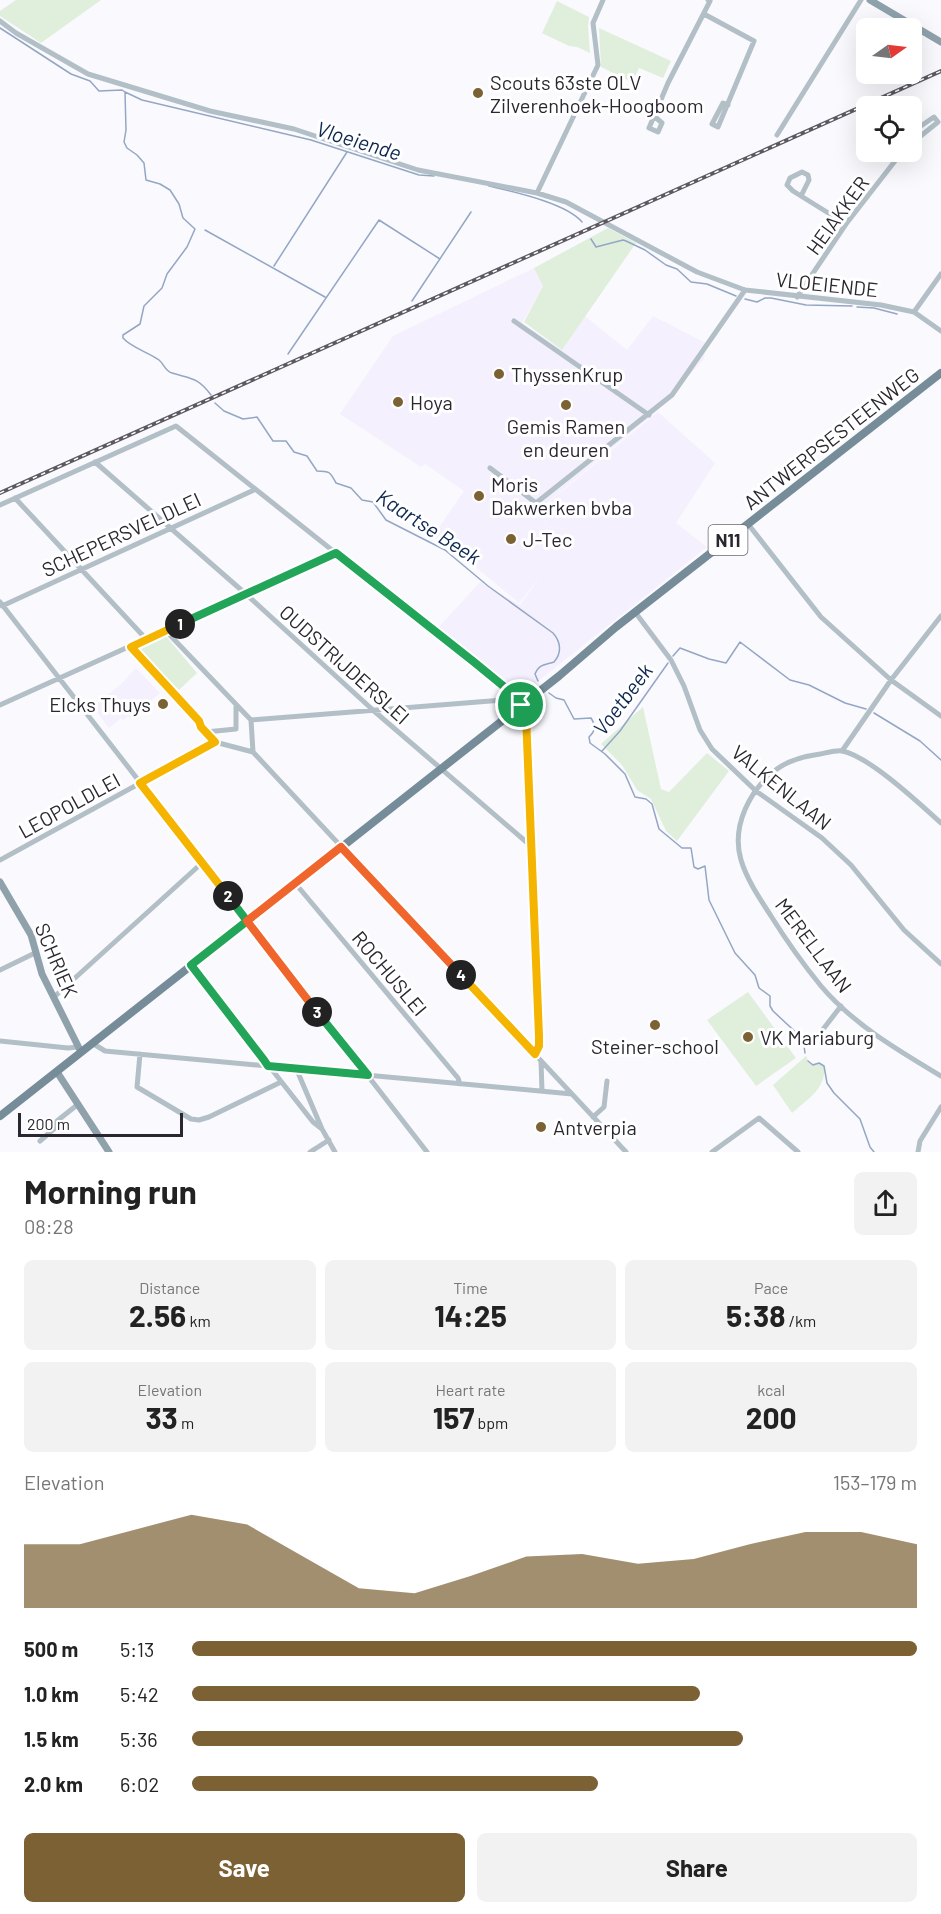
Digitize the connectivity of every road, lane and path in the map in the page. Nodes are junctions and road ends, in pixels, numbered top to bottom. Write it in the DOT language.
graph roads {
  1 [pos="603,0"];
  2 [pos="708,0"];
  3 [pos="861,0"];
  4 [pos="870,0"];
  5 [pos="704,14"];
  6 [pos="0,21"];
  7 [pos="941,42"];
  8 [pos="728,105"];
  9 [pos="654,116"];
  10 [pos="922,125"];
  11 [pos="777,135"];
  12 [pos="922,135"];
  13 [pos="894,162"];
  14 [pos="537,193"];
  15 [pos="801,196"];
  16 [pos="846,224"];
  17 [pos="941,274"];
  18 [pos="745,290"];
  19 [pos="797,297"];
  20 [pos="914,312"];
  21 [pos="514,321"];
  22 [pos="941,331"];
  23 [pos="941,373"];
  24 [pos="649,416"];
  25 [pos="95,462"];
  26 [pos="490,468"];
  27 [pos="255,490"];
  28 [pos="15,498"];
  29 [pos="0,505"];
  30 [pos="748,524"];
  31 [pos="170,528"];
  32 [pos="336,553"];
  33 [pos="80,569"];
  34 [pos="247,595"];
  35 [pos="1,605"];
  36 [pos="635,612"];
  37 [pos="941,616"];
  38 [pos="166,631"];
  39 [pos="147,640"];
  40 [pos="131,647"];
  41 [pos="60,678"];
  42 [pos="891,680"];
  43 [pos="503,700"];
  44 [pos="0,705"];
  45 [pos="236,705"];
  46 [pos="521,705"];
  47 [pos="374,711"];
  48 [pos="941,716"];
  49 [pos="251,720"];
  50 [pos="206,732"];
  51 [pos="215,742"];
  52 [pos="842,751"];
  53 [pos="253,753"];
  54 [pos="440,768"];
  55 [pos="140,783"];
  56 [pos="756,790"];
  57 [pos="941,823"];
  58 [pos="531,846"];
  59 [pos="341,847"];
  60 [pos="0,860"];
  61 [pos="203,862"];
  62 [pos="0,882"];
  63 [pos="295,883"];
  64 [pos="247,921"];
  65 [pos="35,953"];
  66 [pos="941,964"];
  67 [pos="191,965"];
  68 [pos="0,970"];
  69 [pos="54,997"];
  70 [pos="841,1006"];
  71 [pos="0,1041"];
  72 [pos="814,1041"];
  73 [pos="92,1043"];
  74 [pos="80,1049"];
  75 [pos="140,1054"];
  76 [pos="535,1054"];
  77 [pos="541,1061"];
  78 [pos="268,1066"];
  79 [pos="296,1068"];
  80 [pos="57,1072"];
  81 [pos="368,1075"];
  82 [pos="941,1076"];
  83 [pos="607,1081"];
  84 [pos="281,1082"];
  85 [pos="460,1084"];
  86 [pos="542,1091"];
  87 [pos="572,1094"];
  88 [pos="77,1105"];
  89 [pos="941,1107"];
  90 [pos="0,1116"];
  91 [pos="593,1117"];
  92 [pos="321,1129"];
  93 [pos="329,1140"];
  94 [pos="40,1142"];
  95 [pos="109,1152"];
  96 [pos="310,1152"];
  97 [pos="335,1152"];
  98 [pos="427,1152"];
  99 [pos="626,1152"];
  100 [pos="712,1152"];
  101 [pos="798,1152"];
  102 [pos="918,1152"];
  1 -- 14 [label="street"];
  2 -- 5 [label="street"];
  3 -- 11 [label="street"];
  4 -- 7 [label="street"];
  5 -- 8 [label="street"];
  5 -- 9 [label="street"];
  6 -- 14 [label="street, VLOEIENDE"];
  10 -- 12 [label="street"];
  13 -- 16 [label="street, HEIAKKER"];
  14 -- 18 [label="street, VLOEIENDE"];
  15 -- 15 [label="street"];
  15 -- 16 [label="street"];
  16 -- 19 [label="street, HEIAKKER"];
  17 -- 20 [label="street"];
  18 -- 19 [label="street, VLOEIENDE"];
  18 -- 24 [label="street"];
  19 -- 20 [label="street, VLOEIENDE"];
  20 -- 22 [label="street, VLOEIENDE"];
  21 -- 24 [label="street"];
  23 -- 30 [label="main road, ANTWERPSESTEENWEG / N11"];
  24 -- 26 [label="street"];
  25 -- 27 [label="street"];
  25 -- 28 [label="street"];
  25 -- 31 [label="street, OUDSTRIJDERSLEI"];
  27 -- 31 [label="street, SCHEPERSVELDLEI"];
  27 -- 32 [label="street"];
  28 -- 29 [label="street"];
  28 -- 33 [label="street"];
  30 -- 36 [label="main road, ANTWERPSESTEENWEG / N11"];
  30 -- 42 [label="street"];
  31 -- 33 [label="street, SCHEPERSVELDLEI"];
  31 -- 34 [label="street, OUDSTRIJDERSLEI"];
  32 -- 34 [label="street"];
  32 -- 46 [label="street"];
  33 -- 35 [label="street, SCHEPERSVELDLEI"];
  33 -- 39 [label="street"];
  34 -- 38 [label="street"];
  34 -- 47 [label="street, OUDSTRIJDERSLEI"];
  35 -- 41 [label="street"];
  36 -- 46 [label="main road, ANTWERPSESTEENWEG / N11"];
  36 -- 56 [label="street, VALKENLAAN"];
  37 -- 42 [label="street"];
  38 -- 39 [label="street"];
  38 -- 45 [label="street"];
  39 -- 40 [label="street"];
  40 -- 41 [label="street"];
  40 -- 50 [label="street"];
  41 -- 44 [label="street"];
  41 -- 55 [label="street"];
  42 -- 48 [label="street"];
  42 -- 52 [label="street"];
  43 -- 47 [label="street"];
  45 -- 49 [label="street"];
  45 -- 50 [label="street"];
  46 -- 54 [label="main road, N11"];
  46 -- 58 [label="street"];
  47 -- 49 [label="street"];
  47 -- 54 [label="street, OUDSTRIJDERSLEI"];
  49 -- 53 [label="street"];
  50 -- 51 [label="street"];
  51 -- 53 [label="street"];
  51 -- 55 [label="street, LEOPOLDLEI"];
  52 -- 56 [label="street, MERELLAAN"];
  52 -- 57 [label="street"];
  53 -- 59 [label="street"];
  54 -- 58 [label="street, OUDSTRIJDERSLEI"];
  54 -- 59 [label="main road, N11"];
  55 -- 60 [label="street, LEOPOLDLEI"];
  55 -- 61 [label="street"];
  56 -- 66 [label="street, VALKENLAAN"];
  56 -- 70 [label="street, MERELLAAN"];
  58 -- 76 [label="street"];
  59 -- 63 [label="main road, N11"];
  59 -- 76 [label="street"];
  61 -- 64 [label="street"];
  61 -- 69 [label="street"];
  62 -- 65 [label="street, SCHRIEK"];
  63 -- 64 [label="main road, N11"];
  63 -- 85 [label="street, ROCHUSLEI"];
  64 -- 67 [label="main road, N11"];
  64 -- 81 [label="street"];
  65 -- 68 [label="street"];
  65 -- 69 [label="street, SCHRIEK"];
  67 -- 73 [label="main road, N11"];
  67 -- 78 [label="street"];
  69 -- 74 [label="street, SCHRIEK"];
  70 -- 72 [label="street"];
  70 -- 82 [label="street, MERELLAAN"];
  71 -- 74 [label="street"];
  73 -- 74 [label="main road, N11"];
  73 -- 75 [label="street"];
  74 -- 80 [label="main road, N11"];
  75 -- 78 [label="street"];
  75 -- 84 [label="street"];
  76 -- 77 [label="street"];
  77 -- 86 [label="street"];
  77 -- 87 [label="street"];
  78 -- 79 [label="street"];
  78 -- 84 [label="street"];
  79 -- 81 [label="street"];
  79 -- 92 [label="street"];
  80 -- 88 [label="street"];
  80 -- 90 [label="main road, N11"];
  81 -- 85 [label="street"];
  81 -- 98 [label="street"];
  83 -- 91 [label="street"];
  84 -- 92 [label="street"];
  85 -- 86 [label="street"];
  86 -- 87 [label="street"];
  87 -- 91 [label="street"];
  88 -- 94 [label="street"];
  88 -- 95 [label="street"];
  89 -- 102 [label="street"];
  91 -- 99 [label="street"];
  92 -- 93 [label="street"];
  93 -- 96 [label="street"];
  93 -- 97 [label="street"];
  100 -- 101 [label="street"];
}
